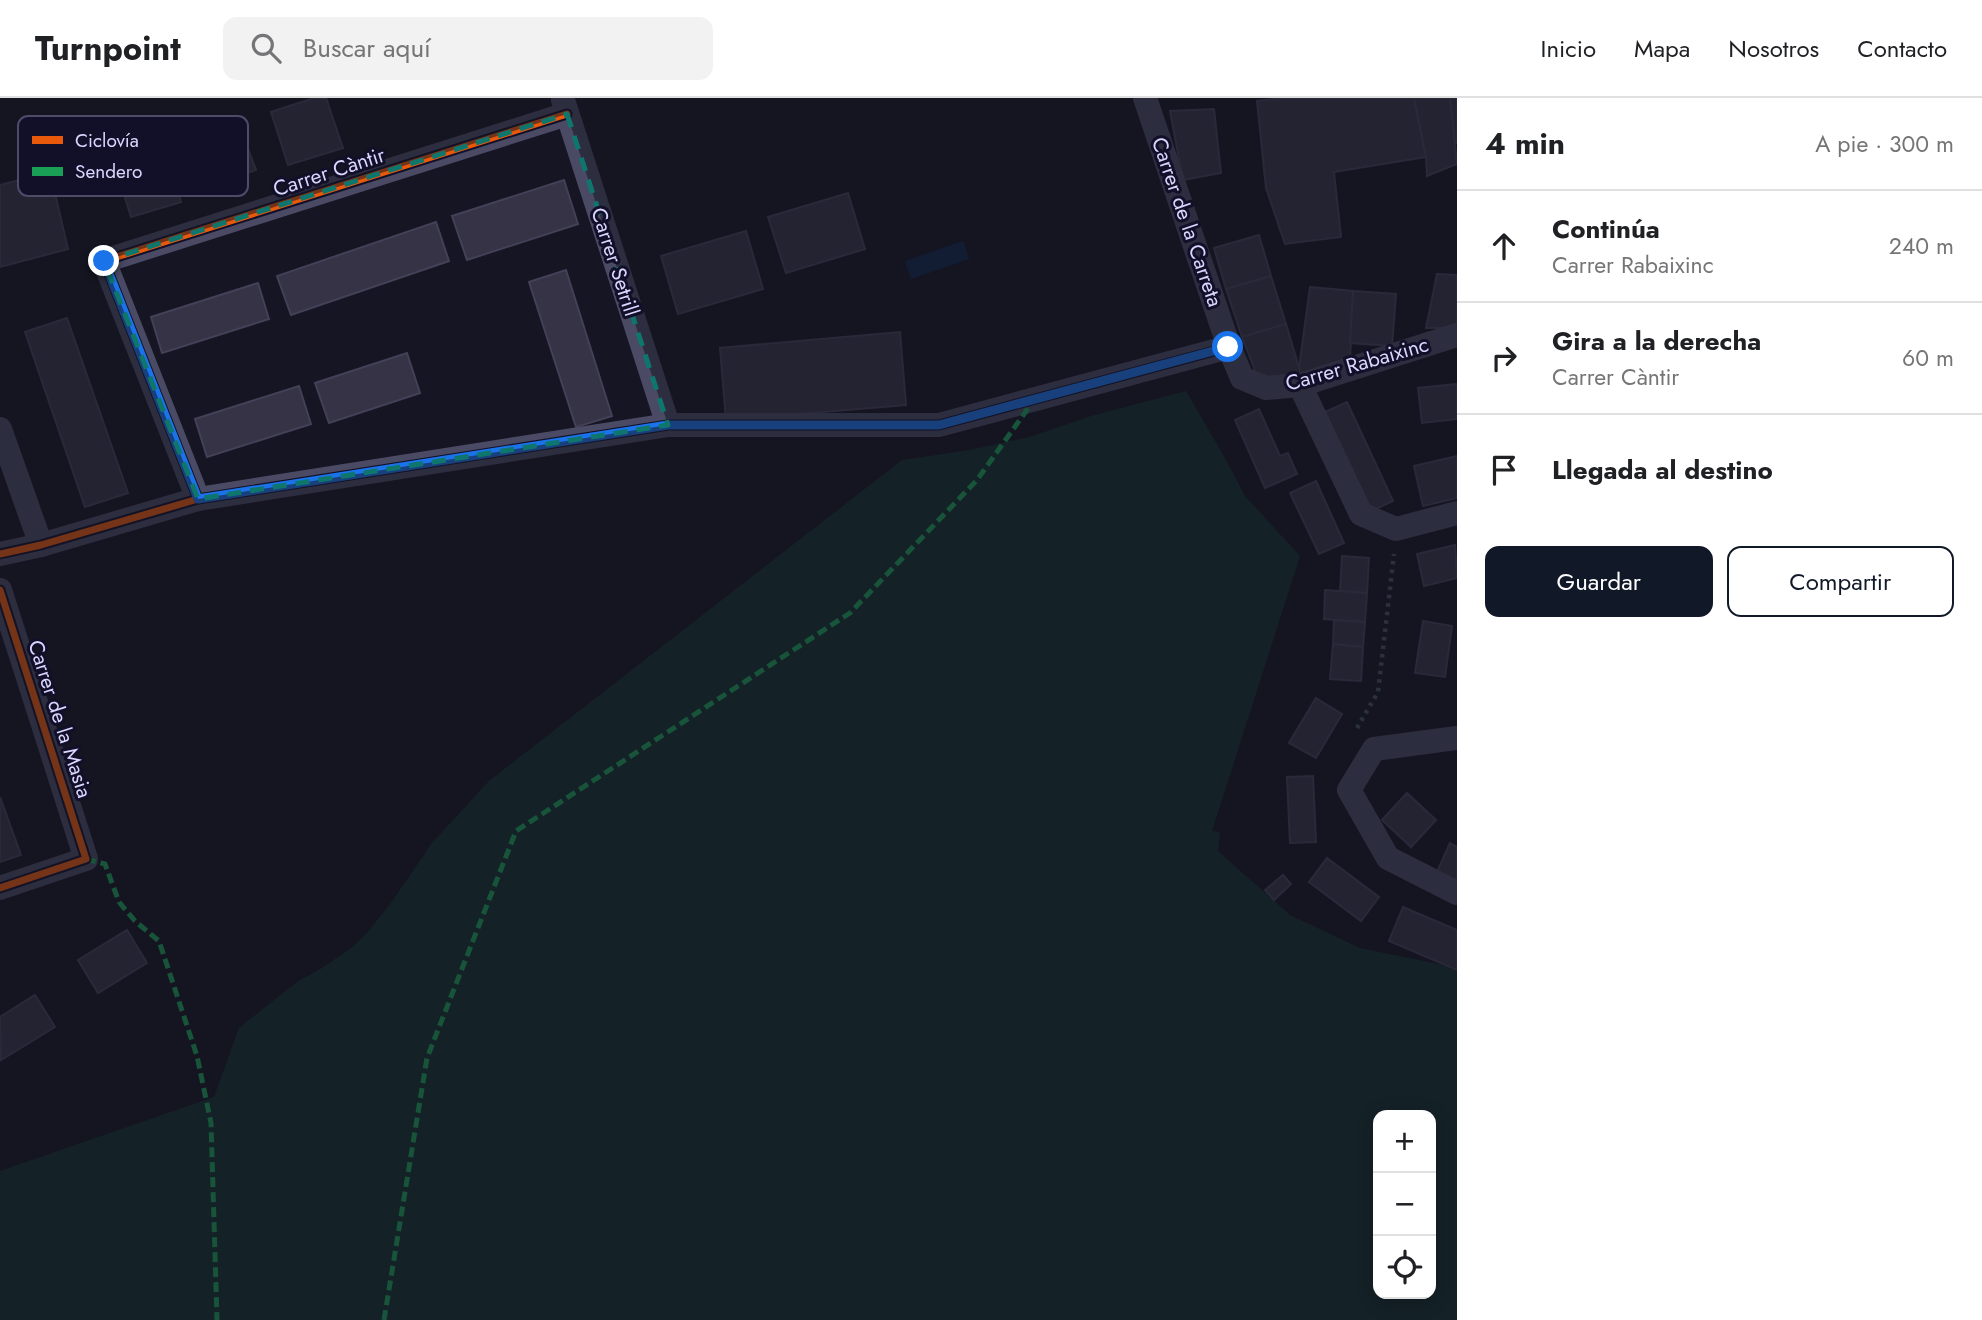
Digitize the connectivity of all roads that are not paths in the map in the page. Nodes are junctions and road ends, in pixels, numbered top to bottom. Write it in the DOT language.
graph roads {
  1 [pos="1145,98"];
  2 [pos="565,106"];
  3 [pos="1457,335"];
  4 [pos="1228,347"];
  5 [pos="1300,385"];
  6 [pos="668,425"];
  7 [pos="0,429"];
  8 [pos="198,499"];
  9 [pos="1457,513"];
  10 [pos="41,545"];
  11 [pos="0,554"];
  12 [pos="0,590"];
  13 [pos="1457,738"];
  14 [pos="0,888"];
  15 [pos="1457,892"];
  1 -- 4 [label="street, Carrer de la Carreta"];
  2 -- 6 [label="street, Carrer Setrill"];
  2 -- 8 [label="street, Carrer Càntir"];
  3 -- 5 [label="street, Carrer Rabaixinc"];
  4 -- 5 [label="street, Carrer Rabaixinc"];
  4 -- 6 [label="street"];
  5 -- 9 [label="street"];
  6 -- 8 [label="street"];
  7 -- 10 [label="street"];
  8 -- 10 [label="street"];
  10 -- 11 [label="street"];
  12 -- 14 [label="street, Carrer de la Masia"];
  13 -- 15 [label="street"];
}
